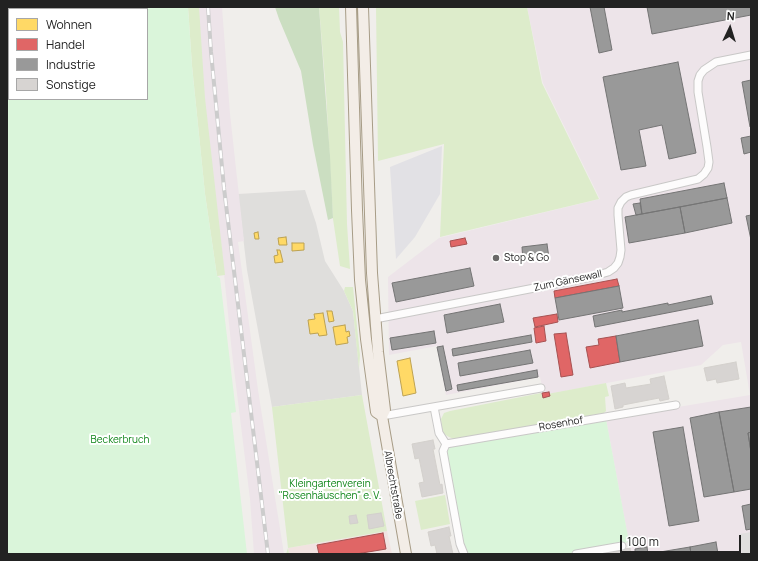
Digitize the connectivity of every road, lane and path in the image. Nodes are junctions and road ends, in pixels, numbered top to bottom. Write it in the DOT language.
graph roads {
  1 [pos="351,7"];
  2 [pos="363,7"];
  3 [pos="751,55"];
  4 [pos="375,319"];
  5 [pos="541,388"];
  6 [pos="676,405"];
  7 [pos="434,406"];
  8 [pos="382,416"];
  9 [pos="446,444"];
  10 [pos="622,546"];
  11 [pos="406,554"];
  12 [pos="464,554"];
  13 [pos="576,554"];
  1 -- 8 [label="main road, Albrechtstraße"];
  2 -- 4 [label="main road, Albrechtstraße"];
  3 -- 4 [label="street, Zum Gänsewall"];
  4 -- 8 [label="main road, Albrechtstraße"];
  5 -- 7 [label="street"];
  6 -- 9 [label="street, Rosenhof"];
  7 -- 8 [label="street"];
  7 -- 9 [label="street"];
  8 -- 11 [label="main road, Albrechtstraße"];
  9 -- 12 [label="street"];
  10 -- 13 [label="street"];
}
